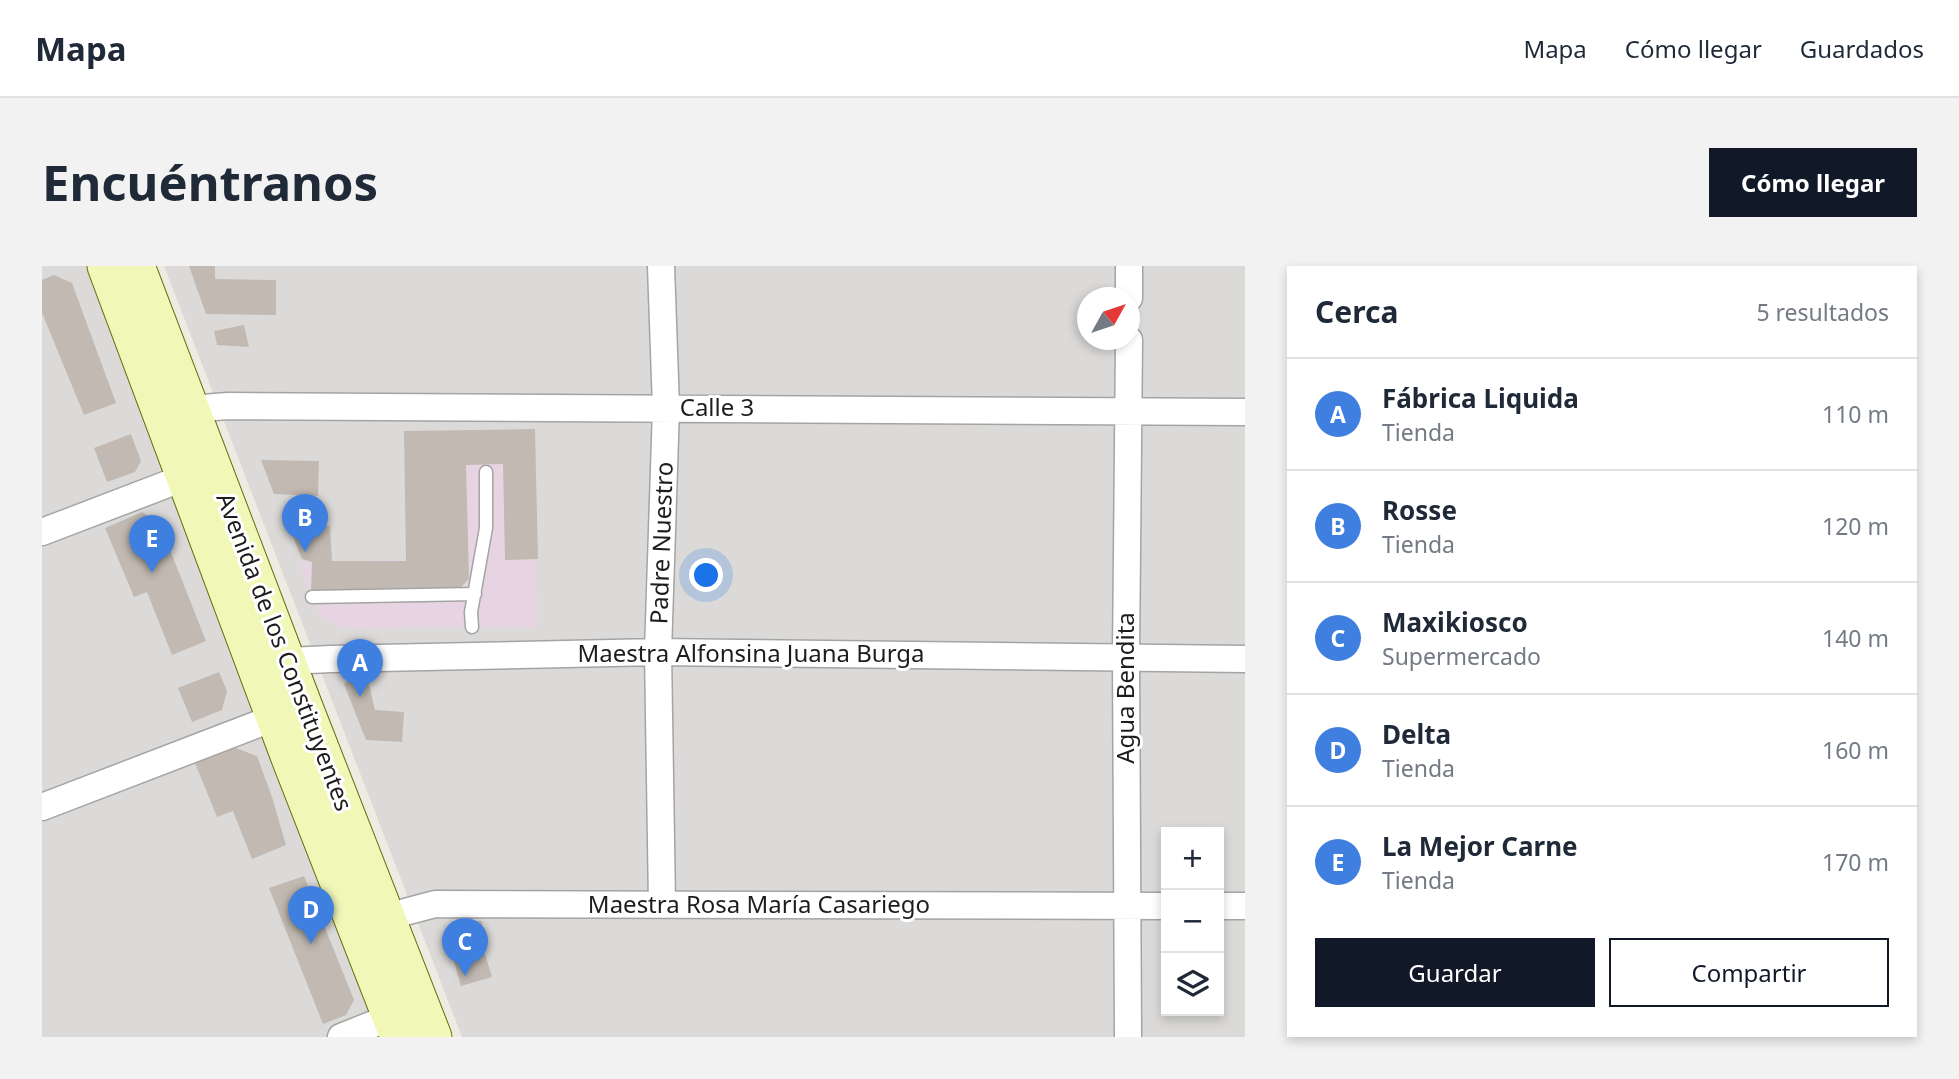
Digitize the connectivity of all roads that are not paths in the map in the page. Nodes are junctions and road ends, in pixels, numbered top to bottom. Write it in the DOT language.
graph roads {
  1 [pos="106,266"];
  2 [pos="136,266"];
  3 [pos="661,266"];
  4 [pos="1129,266"];
  5 [pos="1129,287"];
  6 [pos="1129,350"];
  7 [pos="666,408"];
  8 [pos="190,409"];
  9 [pos="1130,412"];
  10 [pos="1245,412"];
  11 [pos="486,472"];
  12 [pos="186,477"];
  13 [pos="42,532"];
  14 [pos="475,594"];
  15 [pos="312,597"];
  16 [pos="472,627"];
  17 [pos="659,652"];
  18 [pos="1126,657"];
  19 [pos="1245,659"];
  20 [pos="273,665"];
  21 [pos="289,712"];
  22 [pos="42,807"];
  23 [pos="662,904"];
  24 [pos="1126,905"];
  25 [pos="1161,906"];
  26 [pos="1224,906"];
  27 [pos="1245,906"];
  28 [pos="372,924"];
  29 [pos="395,1027"];
  30 [pos="341,1037"];
  31 [pos="433,1037"];
  32 [pos="1128,1037"];
  1 -- 12 [label="main road, Avenida de los Constituyentes"];
  2 -- 8 [label="main road, Avenida de los Constituyentes"];
  3 -- 7 [label="street, Padre Nuestro"];
  4 -- 5 [label="street"];
  6 -- 9 [label="street, Agua Bendita"];
  7 -- 8 [label="street, Calle 3"];
  7 -- 9 [label="street, Calle 3"];
  7 -- 17 [label="street, Padre Nuestro"];
  8 -- 20 [label="main road, Avenida de los Constituyentes"];
  9 -- 10 [label="street, Calle 3"];
  9 -- 18 [label="street, Agua Bendita"];
  11 -- 14 [label="lane"];
  12 -- 13 [label="street"];
  12 -- 20 [label="main road, Avenida de los Constituyentes"];
  14 -- 15 [label="lane"];
  14 -- 16 [label="lane"];
  17 -- 18 [label="street, Maestra Alfonsina Juana Burga"];
  17 -- 20 [label="street, Maestra Alfonsina Juana Burga"];
  17 -- 23 [label="street, Padre Nuestro"];
  18 -- 19 [label="street, Maestra Alfonsina Juana Burga"];
  18 -- 24 [label="street, Agua Bendita"];
  20 -- 21 [label="main road, Avenida de los Constituyentes"];
  21 -- 22 [label="street"];
  21 -- 28 [label="main road, Avenida de los Constituyentes"];
  23 -- 24 [label="street, Maestra Rosa María Casariego"];
  23 -- 28 [label="street, Maestra Rosa María Casariego"];
  24 -- 25 [label="street, Maestra Rosa María Casariego"];
  24 -- 32 [label="street, Agua Bendita"];
  26 -- 27 [label="street"];
  28 -- 29 [label="main road, Avenida de los Constituyentes"];
  28 -- 31 [label="main road, Avenida de los Constituyentes"];
  29 -- 30 [label="street"];
}
